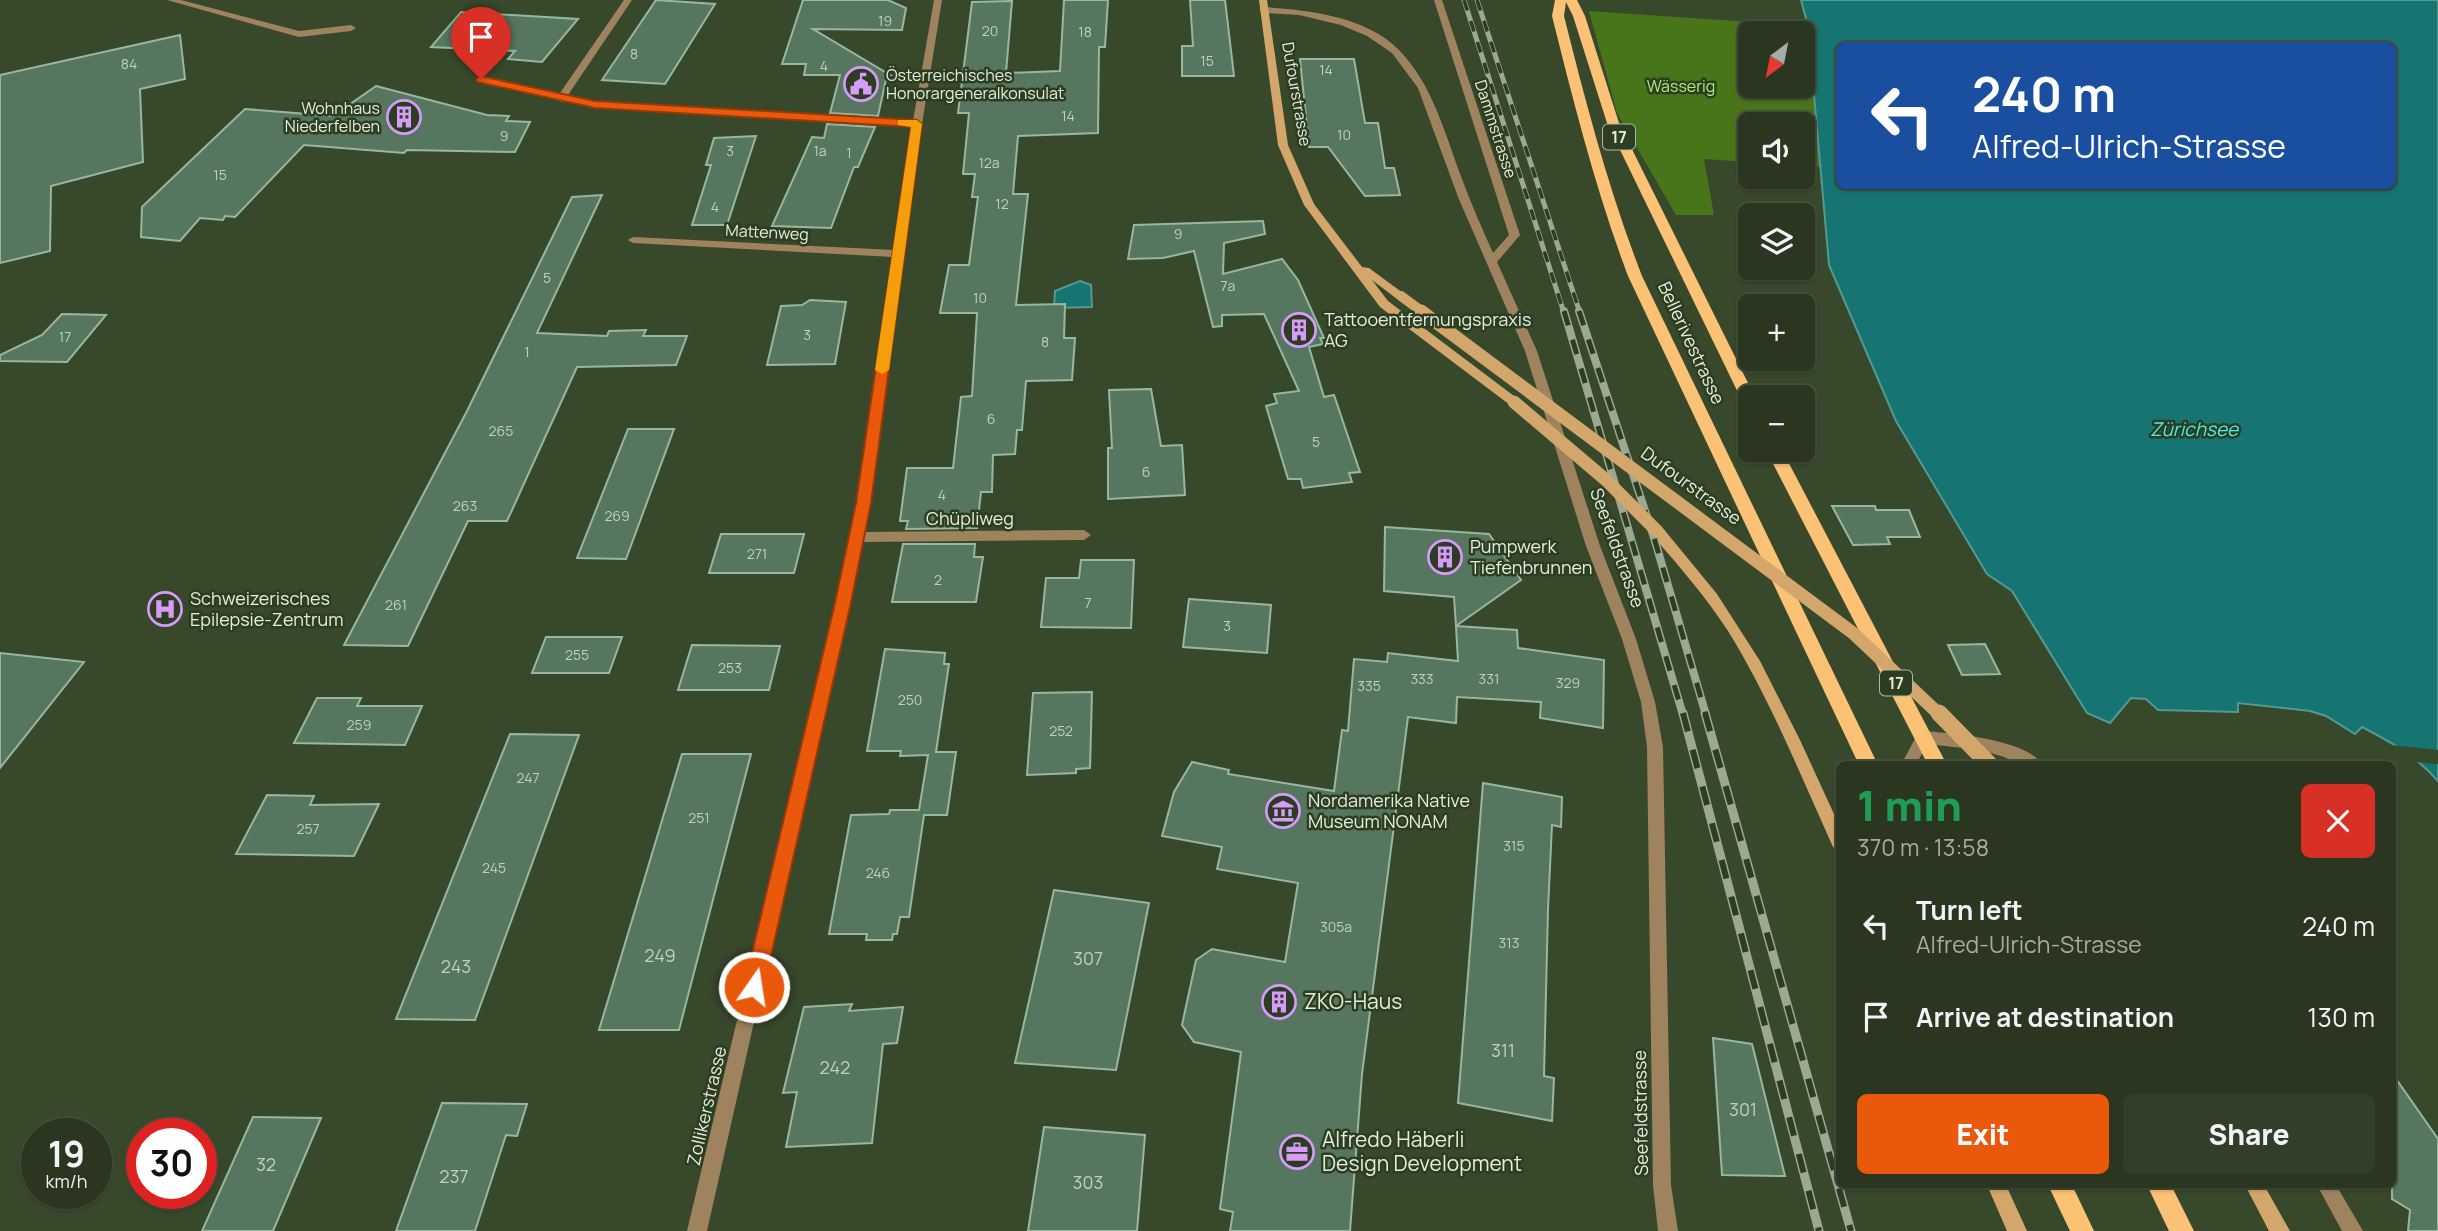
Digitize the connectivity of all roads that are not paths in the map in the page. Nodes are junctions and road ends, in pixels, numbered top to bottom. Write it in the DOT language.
graph roads {
  1 [pos="171,0"];
  2 [pos="628,0"];
  3 [pos="938,0"];
  4 [pos="1438,0"];
  5 [pos="1562,0"];
  6 [pos="1571,0"];
  7 [pos="1263,5"];
  8 [pos="351,29"];
  9 [pos="481,79"];
  10 [pos="561,99"];
  11 [pos="917,124"];
  12 [pos="633,240"];
  13 [pos="899,254"];
  14 [pos="1352,261"];
  15 [pos="1492,261"];
  16 [pos="1741,385"];
  17 [pos="1780,462"];
  18 [pos="1084,535"];
  19 [pos="856,537"];
  20 [pos="1923,737"];
  21 [pos="1867,761"];
  22 [pos="1910,761"];
  23 [pos="1936,761"];
  24 [pos="1986,761"];
  25 [pos="2029,761"];
  26 [pos="1836,835"];
  27 [pos="2061,1188"];
  28 [pos="2160,1188"];
  29 [pos="2256,1188"];
  30 [pos="2328,1188"];
  31 [pos="1998,1189"];
  32 [pos="697,1231"];
  33 [pos="1668,1231"];
  34 [pos="2017,1231"];
  35 [pos="2082,1231"];
  36 [pos="2182,1231"];
  37 [pos="2280,1231"];
  38 [pos="2353,1231"];
  1 -- 8 [label="street"];
  2 -- 10 [label="street"];
  3 -- 11 [label="street, Zollikerstrasse"];
  4 -- 15 [label="street, Dammstrasse"];
  5 -- 21 [label="main road, Bellerivestrasse / 17"];
  6 -- 16 [label="main road, Bellerivestrasse / 17"];
  7 -- 14 [label="main road, Dufourstrasse"];
  7 -- 15 [label="street, Seefeldstrasse"];
  9 -- 10 [label="street"];
  10 -- 11 [label="street"];
  11 -- 13 [label="street, Zollikerstrasse"];
  12 -- 13 [label="street, Mattenweg"];
  13 -- 19 [label="street, Zollikerstrasse"];
  14 -- 24 [label="main road, Dufourstrasse, bridge"];
  14 -- 26 [label="main road, Dufourstrasse, bridge"];
  15 -- 33 [label="street, Seefeldstrasse"];
  17 -- 20 [label="main road, 17"];
  18 -- 19 [label="street, Chüpliweg"];
  19 -- 32 [label="street, Zollikerstrasse"];
  20 -- 22 [label="street"];
  20 -- 23 [label="main road, 17"];
  20 -- 25 [label="street"];
  27 -- 35 [label="main road"];
  28 -- 36 [label="main road"];
  29 -- 37 [label="main road"];
  30 -- 38 [label="street"];
  31 -- 34 [label="main road"];
}
